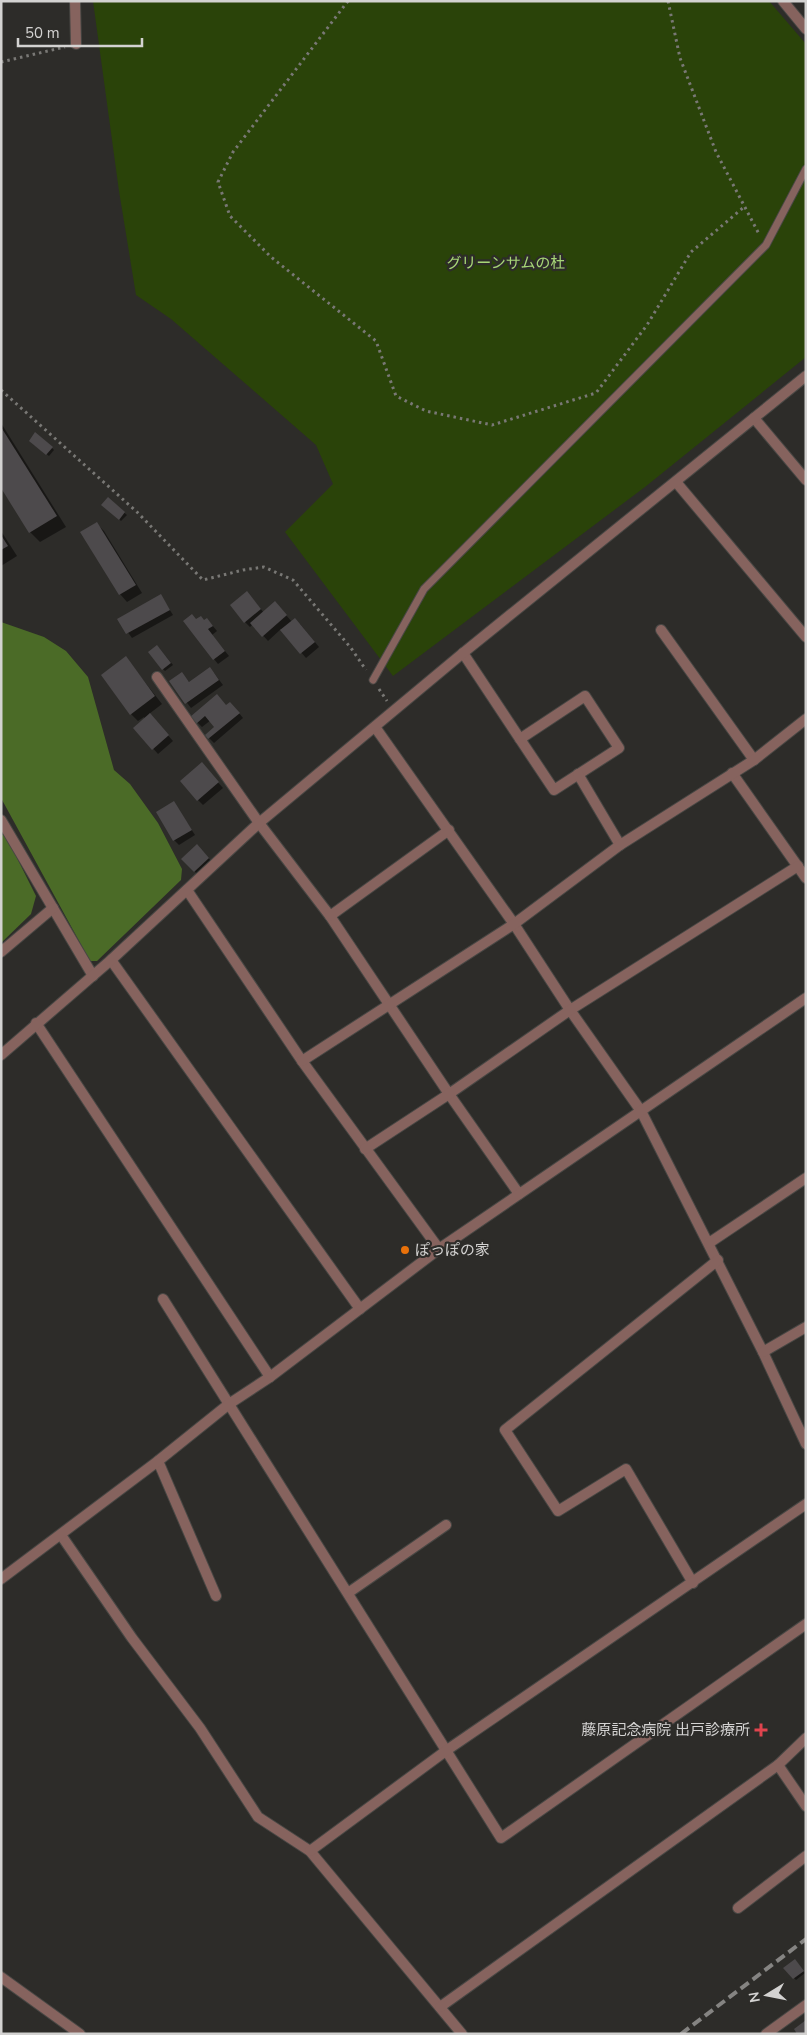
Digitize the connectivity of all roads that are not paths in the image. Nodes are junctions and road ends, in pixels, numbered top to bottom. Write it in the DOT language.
graph roads {
  1 [pos="75,1"];
  2 [pos="783,1"];
  3 [pos="806,29"];
  4 [pos="76,44"];
  5 [pos="806,169"];
  6 [pos="806,376"];
  7 [pos="754,418"];
  8 [pos="806,480"];
  9 [pos="676,482"];
  10 [pos="661,630"];
  11 [pos="806,637"];
  12 [pos="463,653"];
  13 [pos="156,678"];
  14 [pos="373,680"];
  15 [pos="806,719"];
  16 [pos="375,727"];
  17 [pos="520,739"];
  18 [pos="754,760"];
  19 [pos="732,773"];
  20 [pos="578,774"];
  21 [pos="1,820"];
  22 [pos="259,823"];
  23 [pos="449,830"];
  24 [pos="620,845"];
  25 [pos="798,866"];
  26 [pos="806,878"];
  27 [pos="187,890"];
  28 [pos="53,908"];
  29 [pos="330,916"];
  30 [pos="514,924"];
  31 [pos="1,952"];
  32 [pos="112,960"];
  33 [pos="93,976"];
  34 [pos="806,998"];
  35 [pos="389,1005"];
  36 [pos="570,1010"];
  37 [pos="36,1023"];
  38 [pos="1,1054"];
  39 [pos="302,1061"];
  40 [pos="449,1094"];
  41 [pos="641,1111"];
  42 [pos="365,1149"];
  43 [pos="806,1178"];
  44 [pos="519,1194"];
  45 [pos="709,1243"];
  46 [pos="438,1249"];
  47 [pos="718,1260"];
  48 [pos="163,1299"];
  49 [pos="360,1309"];
  50 [pos="806,1327"];
  51 [pos="764,1352"];
  52 [pos="270,1377"];
  53 [pos="229,1404"];
  54 [pos="804,1438"];
  55 [pos="158,1461"];
  56 [pos="806,1504"];
  57 [pos="446,1525"];
  58 [pos="61,1535"];
  59 [pos="1,1580"];
  60 [pos="693,1582"];
  61 [pos="348,1593"];
  62 [pos="216,1596"];
  63 [pos="806,1624"];
  64 [pos="806,1738"];
  65 [pos="447,1750"];
  66 [pos="778,1765"];
  67 [pos="806,1806"];
  68 [pos="310,1851"];
  69 [pos="806,1856"];
  70 [pos="738,1908"];
  71 [pos="1,1977"];
  72 [pos="806,2005"];
  73 [pos="440,2007"];
  74 [pos="80,2034"];
  75 [pos="462,2034"];
  76 [pos="766,2034"];
  1 -- 4 [label="street"];
  2 -- 3 [label="street"];
  5 -- 14 [label="lane"];
  6 -- 7 [label="street"];
  7 -- 8 [label="street"];
  7 -- 9 [label="street"];
  9 -- 11 [label="street"];
  9 -- 12 [label="street"];
  10 -- 18 [label="street"];
  12 -- 16 [label="street"];
  12 -- 17 [label="street"];
  13 -- 22 [label="street"];
  15 -- 18 [label="street"];
  16 -- 22 [label="street"];
  16 -- 23 [label="street"];
  17 -- 20 [label="street"];
  17 -- 20 [label="street"];
  18 -- 19 [label="street"];
  19 -- 24 [label="street"];
  19 -- 25 [label="street"];
  20 -- 24 [label="street"];
  21 -- 28 [label="street"];
  22 -- 27 [label="street"];
  22 -- 29 [label="street"];
  23 -- 29 [label="street"];
  23 -- 30 [label="street"];
  24 -- 30 [label="street"];
  25 -- 26 [label="street"];
  25 -- 36 [label="street"];
  27 -- 32 [label="street"];
  27 -- 39 [label="street"];
  28 -- 31 [label="street"];
  28 -- 33 [label="street"];
  29 -- 35 [label="street"];
  30 -- 35 [label="street"];
  30 -- 36 [label="street"];
  32 -- 33 [label="street"];
  32 -- 49 [label="street"];
  33 -- 37 [label="street"];
  34 -- 41 [label="street"];
  35 -- 39 [label="street"];
  35 -- 40 [label="street"];
  36 -- 40 [label="street"];
  36 -- 41 [label="street"];
  37 -- 38 [label="street"];
  37 -- 52 [label="street"];
  39 -- 42 [label="street"];
  40 -- 42 [label="street"];
  40 -- 44 [label="street"];
  41 -- 44 [label="street"];
  41 -- 45 [label="street"];
  42 -- 46 [label="street"];
  43 -- 45 [label="street"];
  44 -- 46 [label="street"];
  45 -- 47 [label="street"];
  46 -- 49 [label="street"];
  47 -- 51 [label="street"];
  47 -- 60 [label="street"];
  48 -- 53 [label="street"];
  49 -- 52 [label="street"];
  50 -- 51 [label="street"];
  51 -- 54 [label="street"];
  52 -- 53 [label="street"];
  53 -- 55 [label="street"];
  53 -- 61 [label="street"];
  55 -- 58 [label="street"];
  55 -- 62 [label="street"];
  56 -- 60 [label="street"];
  57 -- 61 [label="street"];
  58 -- 59 [label="street"];
  58 -- 68 [label="street"];
  60 -- 65 [label="street"];
  61 -- 65 [label="street"];
  63 -- 65 [label="street"];
  64 -- 66 [label="street"];
  65 -- 68 [label="street"];
  66 -- 67 [label="street"];
  66 -- 73 [label="street"];
  68 -- 73 [label="street"];
  69 -- 70 [label="street"];
  71 -- 74 [label="street"];
  72 -- 76 [label="street"];
  73 -- 75 [label="street"];
}
